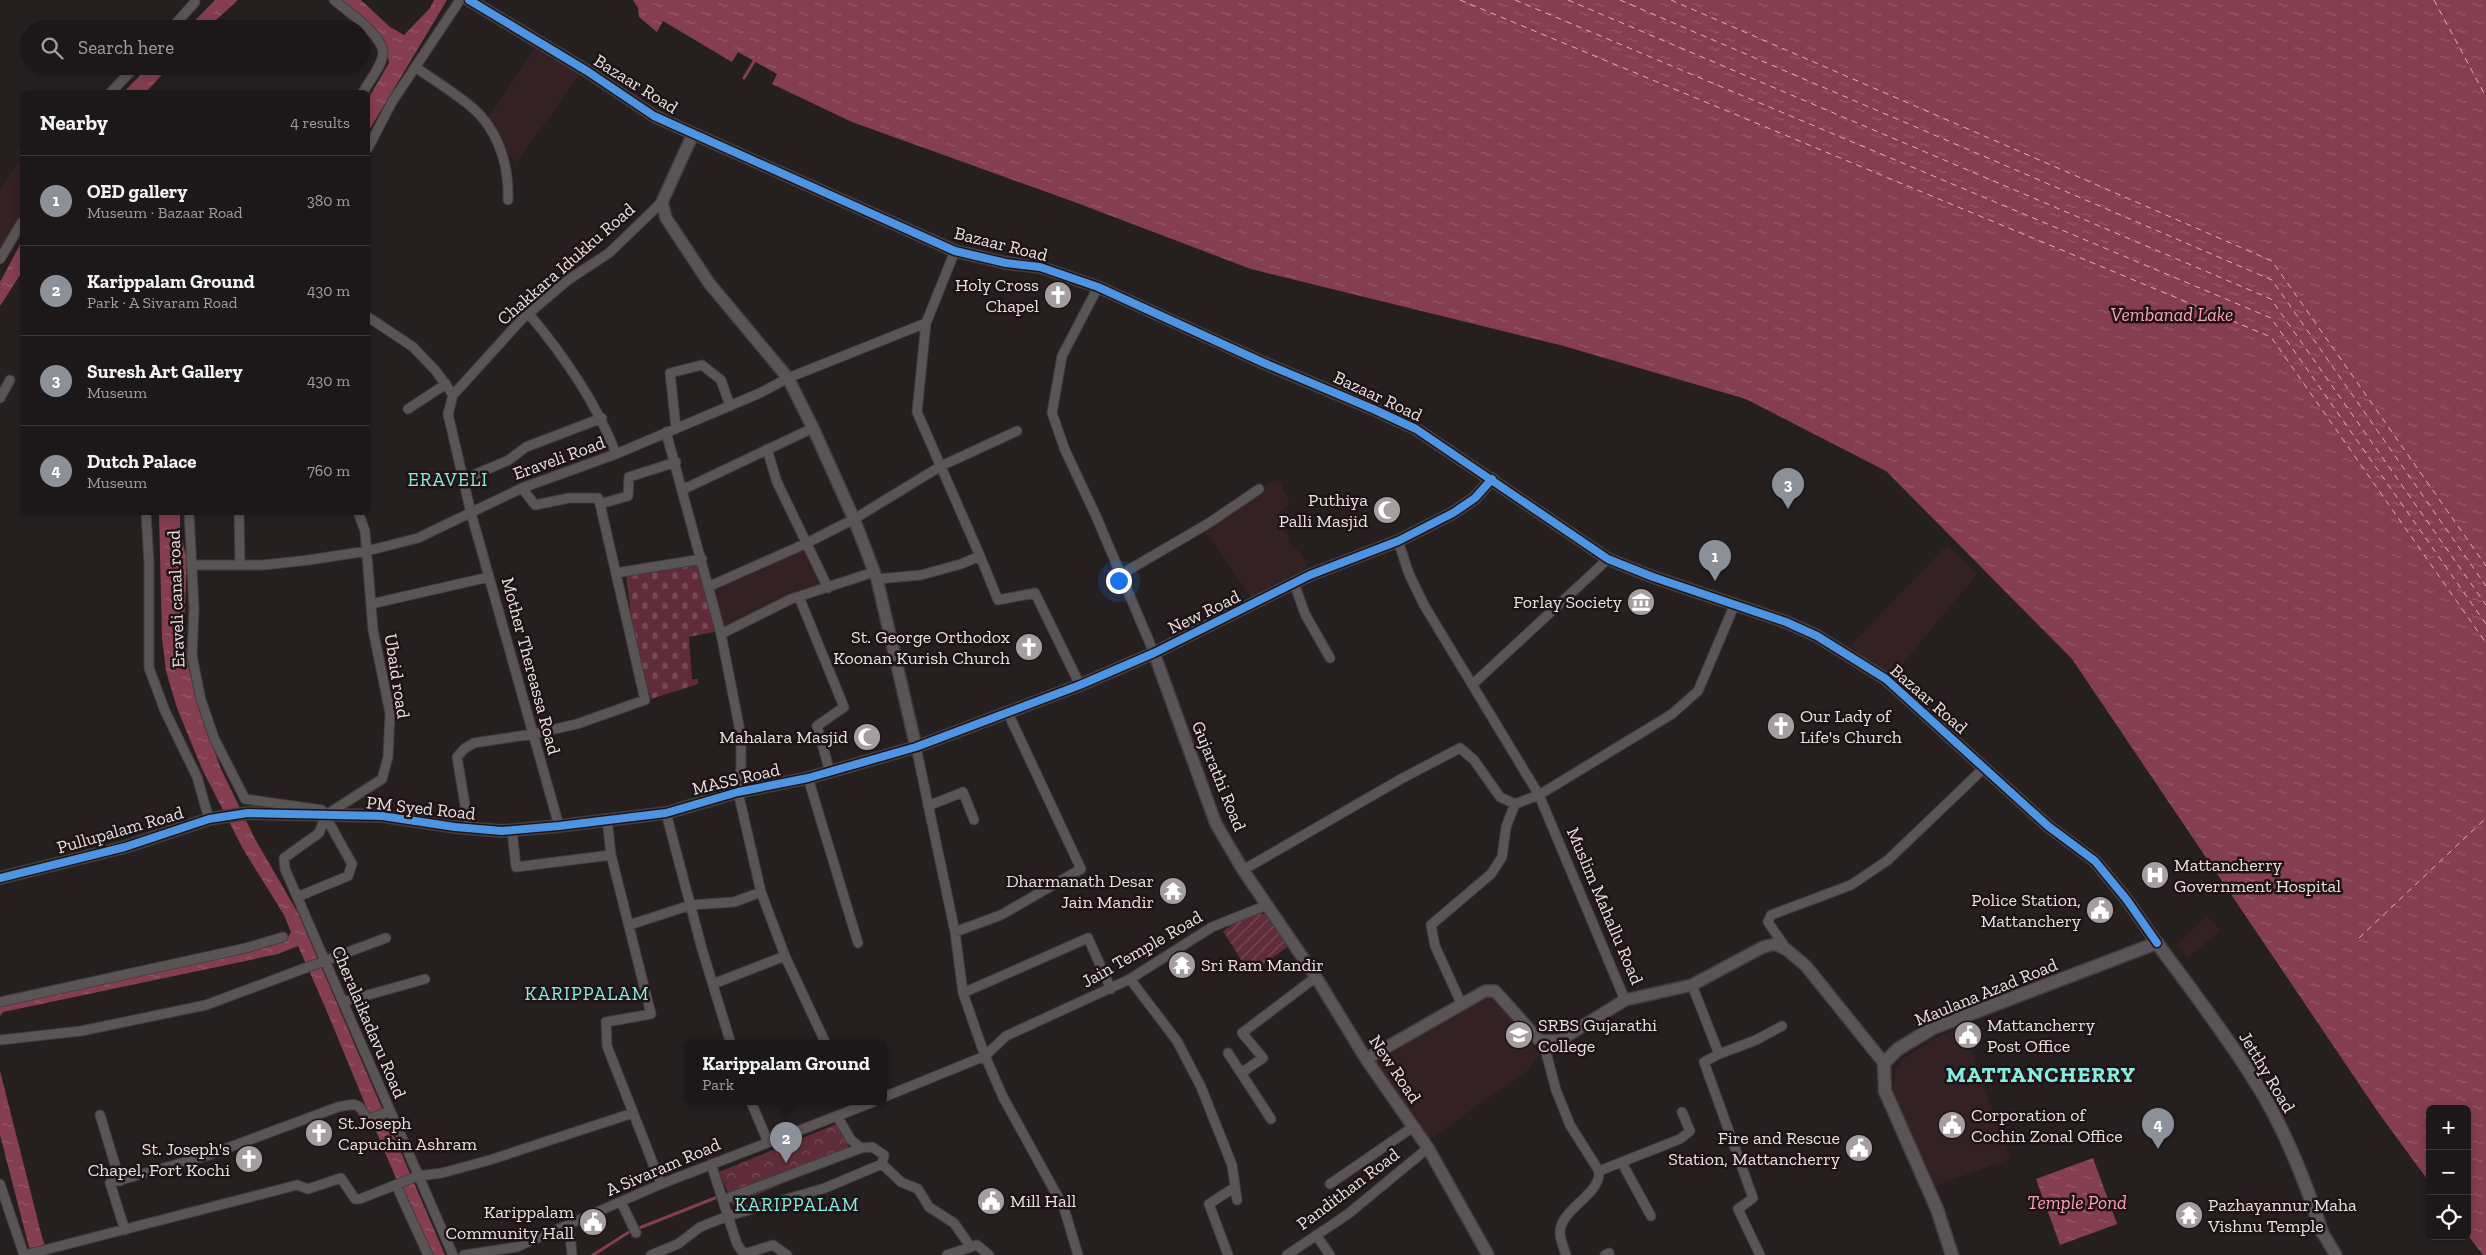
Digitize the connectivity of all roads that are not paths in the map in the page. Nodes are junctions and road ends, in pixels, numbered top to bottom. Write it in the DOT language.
graph roads {
  1 [pos="334,0"];
  2 [pos="460,0"];
  3 [pos="469,0"];
  4 [pos="195,2"];
  5 [pos="179,20"];
  6 [pos="357,20"];
  7 [pos="370,31"];
  8 [pos="415,67"];
  9 [pos="127,75"];
  10 [pos="113,90"];
  11 [pos="364,90"];
  12 [pos="692,134"];
  13 [pos="370,144"];
  14 [pos="508,200"];
  15 [pos="662,202"];
  16 [pos="20,225"];
  17 [pos="956,251"];
  18 [pos="0,259"];
  19 [pos="1098,287"];
  20 [pos="528,314"];
  21 [pos="370,321"];
  22 [pos="926,323"];
  23 [pos="788,378"];
  24 [pos="10,380"];
  25 [pos="446,384"];
  26 [pos="453,395"];
  27 [pos="0,398"];
  28 [pos="730,406"];
  29 [pos="408,409"];
  30 [pos="602,418"];
  31 [pos="676,428"];
  32 [pos="813,428"];
  33 [pos="1018,431"];
  34 [pos="666,432"];
  35 [pos="767,449"];
  36 [pos="616,454"];
  37 [pos="676,462"];
  38 [pos="941,466"];
  39 [pos="464,479"];
  40 [pos="1492,479"];
  41 [pos="522,488"];
  42 [pos="1259,489"];
  43 [pos="682,490"];
  44 [pos="600,504"];
  45 [pos="471,513"];
  46 [pos="146,515"];
  47 [pos="189,515"];
  48 [pos="239,515"];
  49 [pos="359,515"];
  50 [pos="854,519"];
  51 [pos="1398,541"];
  52 [pos="807,542"];
  53 [pos="367,551"];
  54 [pos="980,556"];
  55 [pos="702,559"];
  56 [pos="1608,559"];
  57 [pos="191,565"];
  58 [pos="240,565"];
  59 [pos="616,573"];
  60 [pos="876,575"];
  61 [pos="1120,575"];
  62 [pos="489,577"];
  63 [pos="1294,583"];
  64 [pos="710,586"];
  65 [pos="828,588"];
  66 [pos="799,597"];
  67 [pos="371,604"];
  68 [pos="1734,606"];
  69 [pos="721,634"];
  70 [pos="1154,653"];
  71 [pos="1330,658"];
  72 [pos="1473,684"];
  73 [pos="1080,685"];
  74 [pos="1007,711"];
  75 [pos="533,734"];
  76 [pos="916,746"];
  77 [pos="1984,768"];
  78 [pos="830,772"];
  79 [pos="808,778"];
  80 [pos="738,792"];
  81 [pos="1539,794"];
  82 [pos="1515,804"];
  83 [pos="928,806"];
  84 [pos="666,812"];
  85 [pos="248,813"];
  86 [pos="326,815"];
  87 [pos="607,819"];
  88 [pos="209,820"];
  89 [pos="974,820"];
  90 [pos="559,826"];
  91 [pos="469,829"];
  92 [pos="512,830"];
  93 [pos="611,855"];
  94 [pos="1243,870"];
  95 [pos="0,878"];
  96 [pos="761,892"];
  97 [pos="297,897"];
  98 [pos="691,905"];
  99 [pos="1267,905"];
  100 [pos="629,925"];
  101 [pos="955,932"];
  102 [pos="283,937"];
  103 [pos="386,938"];
  104 [pos="858,943"];
  105 [pos="2157,944"];
  106 [pos="1787,950"];
  107 [pos="786,956"];
  108 [pos="322,960"];
  109 [pos="1316,977"];
  110 [pos="425,979"];
  111 [pos="1130,979"];
  112 [pos="713,984"];
  113 [pos="1692,985"];
  114 [pos="1111,989"];
  115 [pos="963,993"];
  116 [pos="1625,1000"];
  117 [pos="0,1002"];
  118 [pos="343,1002"];
  119 [pos="1461,1003"];
  120 [pos="1782,1026"];
  121 [pos="0,1040"];
  122 [pos="730,1040"];
  123 [pos="824,1040"];
  124 [pos="1543,1041"];
  125 [pos="1228,1052"];
  126 [pos="1719,1054"];
  127 [pos="984,1056"];
  128 [pos="1366,1059"];
  129 [pos="1884,1063"];
  130 [pos="1241,1073"];
  131 [pos="887,1096"];
  132 [pos="752,1105"];
  133 [pos="851,1106"];
  134 [pos="389,1111"];
  135 [pos="1682,1112"];
  136 [pos="633,1113"];
  137 [pos="100,1115"];
  138 [pos="837,1116"];
  139 [pos="1270,1119"];
  140 [pos="1413,1127"];
  141 [pos="768,1142"];
  142 [pos="861,1148"];
  143 [pos="1428,1148"];
  144 [pos="1622,1163"];
  145 [pos="711,1164"];
  146 [pos="882,1164"];
  147 [pos="1599,1171"];
  148 [pos="416,1177"];
  149 [pos="120,1180"];
  150 [pos="0,1184"];
  151 [pos="660,1184"];
  152 [pos="1330,1184"];
  153 [pos="396,1186"];
  154 [pos="1235,1187"];
  155 [pos="723,1200"];
  156 [pos="1237,1200"];
  157 [pos="621,1202"];
  158 [pos="728,1216"];
  159 [pos="1651,1216"];
  160 [pos="569,1225"];
  161 [pos="124,1230"];
  162 [pos="634,1230"];
  163 [pos="2322,1232"];
  164 [pos="1316,1235"];
  165 [pos="970,1246"];
  166 [pos="27,1254"];
  167 [pos="742,1254"];
  168 [pos="1291,1254"];
  169 [pos="428,1255"];
  170 [pos="452,1255"];
  171 [pos="464,1255"];
  172 [pos="572,1255"];
  173 [pos="651,1255"];
  174 [pos="787,1255"];
  175 [pos="947,1255"];
  176 [pos="989,1255"];
  177 [pos="1078,1255"];
  178 [pos="1228,1255"];
  179 [pos="1330,1255"];
  180 [pos="1488,1255"];
  181 [pos="1566,1255"];
  182 [pos="1760,1255"];
  183 [pos="1952,1255"];
  184 [pos="2336,1255"];
  1 -- 6 [label="street"];
  2 -- 8 [label="street"];
  3 -- 12 [label="street, Bazaar Road"];
  4 -- 5 [label="street"];
  7 -- 11 [label="street"];
  8 -- 13 [label="street"];
  8 -- 14 [label="street"];
  9 -- 10 [label="street"];
  12 -- 15 [label="street"];
  12 -- 17 [label="street, Bazaar Road"];
  15 -- 20 [label="street, Chakkara Idukku Road"];
  15 -- 23 [label="street"];
  16 -- 18 [label="street"];
  17 -- 19 [label="street, Bazaar Road"];
  17 -- 22 [label="street"];
  19 -- 40 [label="street, Bazaar Road"];
  19 -- 61 [label="street"];
  20 -- 26 [label="street, Chakkara Idukku Road"];
  20 -- 30 [label="street"];
  21 -- 25 [label="street"];
  22 -- 23 [label="street, Eraveli Road"];
  22 -- 38 [label="street"];
  23 -- 28 [label="street, Eraveli Road"];
  23 -- 32 [label="street"];
  24 -- 27 [label="street"];
  25 -- 26 [label="street"];
  25 -- 29 [label="street"];
  26 -- 39 [label="street"];
  28 -- 31 [label="street, Eraveli Road"];
  28 -- 31 [label="street"];
  30 -- 36 [label="street"];
  30 -- 39 [label="street"];
  31 -- 34 [label="street, Eraveli Road"];
  32 -- 35 [label="street"];
  32 -- 50 [label="street"];
  33 -- 38 [label="street"];
  34 -- 36 [label="street, Eraveli Road"];
  34 -- 37 [label="street"];
  35 -- 43 [label="street"];
  35 -- 52 [label="street"];
  36 -- 41 [label="street, Eraveli Road"];
  37 -- 43 [label="street"];
  37 -- 44 [label="street"];
  38 -- 50 [label="street"];
  38 -- 54 [label="street"];
  39 -- 45 [label="street"];
  40 -- 51 [label="street, New Road"];
  40 -- 56 [label="street, Bazaar Road"];
  41 -- 44 [label="street"];
  41 -- 45 [label="street, Eraveli Road"];
  42 -- 61 [label="street"];
  43 -- 55 [label="street"];
  44 -- 59 [label="street"];
  45 -- 53 [label="street, Eraveli Road"];
  45 -- 62 [label="street, Mother Thereassa Road"];
  46 -- 88 [label="street, Eraveli canal road"];
  47 -- 57 [label="street, Eraveli canal road"];
  48 -- 58 [label="street"];
  49 -- 53 [label="street, Ubaid road"];
  50 -- 52 [label="street"];
  50 -- 60 [label="street"];
  51 -- 63 [label="street, New Road"];
  51 -- 72 [label="street, Muslim Mahallu Road"];
  52 -- 64 [label="street"];
  52 -- 65 [label="street"];
  53 -- 58 [label="street, Eraveli Road"];
  53 -- 67 [label="street, Ubaid road"];
  54 -- 60 [label="street"];
  54 -- 73 [label="street"];
  55 -- 59 [label="street"];
  55 -- 64 [label="street"];
  56 -- 68 [label="street, Bazaar Road"];
  56 -- 72 [label="street"];
  57 -- 58 [label="street, Eraveli Road"];
  57 -- 86 [label="street, Eraveli canal road"];
  59 -- 75 [label="street"];
  60 -- 65 [label="street"];
  60 -- 76 [label="street"];
  61 -- 70 [label="street"];
  62 -- 67 [label="street"];
  62 -- 75 [label="street, Mother Thereassa Road"];
  63 -- 70 [label="street, New Road"];
  63 -- 71 [label="street"];
  64 -- 69 [label="street"];
  65 -- 66 [label="street"];
  66 -- 69 [label="street"];
  66 -- 78 [label="street"];
  67 -- 86 [label="street, Ubaid road"];
  68 -- 77 [label="street, Bazaar Road"];
  68 -- 81 [label="street"];
  69 -- 80 [label="street"];
  70 -- 73 [label="street, New Road"];
  70 -- 94 [label="street, Gujarathi Road"];
  72 -- 81 [label="street, Muslim Mahallu Road"];
  73 -- 74 [label="street, New Road"];
  74 -- 76 [label="street, New Road"];
  74 -- 101 [label="street"];
  75 -- 90 [label="street, Mother Thereassa Road"];
  75 -- 91 [label="street"];
  76 -- 78 [label="street, MASS Road"];
  76 -- 83 [label="street"];
  77 -- 105 [label="street, Bazaar Road"];
  77 -- 106 [label="street"];
  78 -- 79 [label="street, MASS Road"];
  79 -- 80 [label="street, MASS Road"];
  79 -- 104 [label="street"];
  80 -- 84 [label="street, MASS Road"];
  80 -- 96 [label="street"];
  81 -- 82 [label="street"];
  81 -- 116 [label="street, Muslim Mahallu Road"];
  82 -- 94 [label="street"];
  82 -- 119 [label="street"];
  83 -- 89 [label="street"];
  83 -- 101 [label="street"];
  84 -- 87 [label="street, MASS Road"];
  84 -- 98 [label="street"];
  85 -- 86 [label="street, PM Syed Road"];
  85 -- 88 [label="street, Pullupalam Road"];
  86 -- 91 [label="street, PM Syed Road"];
  86 -- 97 [label="street, Cheralaikadavu Road"];
  86 -- 97 [label="street"];
  87 -- 90 [label="street, MASS Road"];
  87 -- 93 [label="street"];
  88 -- 95 [label="street, Pullupalam Road"];
  90 -- 92 [label="street, PM Syed Road"];
  91 -- 92 [label="street, PM Syed Road"];
  92 -- 93 [label="street"];
  93 -- 100 [label="street"];
  94 -- 99 [label="street, Gujarathi Road"];
  96 -- 98 [label="street"];
  96 -- 107 [label="street"];
  97 -- 108 [label="street, Cheralaikadavu Road"];
  98 -- 100 [label="street"];
  98 -- 112 [label="street"];
  99 -- 109 [label="street, New Road"];
  99 -- 111 [label="street, Jain Temple Road"];
  100 -- 136 [label="street"];
  101 -- 115 [label="street"];
  102 -- 117 [label="street"];
  103 -- 108 [label="street"];
  105 -- 129 [label="main road, Maulana Azad Road"];
  105 -- 163 [label="main road, Jetthy Road"];
  106 -- 113 [label="street, Muslim Mahallu Road"];
  106 -- 129 [label="street"];
  107 -- 112 [label="street"];
  107 -- 123 [label="street"];
  108 -- 118 [label="street, Cheralaikadavu Road"];
  108 -- 121 [label="street"];
  109 -- 128 [label="street, New Road"];
  109 -- 130 [label="street"];
  110 -- 118 [label="street"];
  111 -- 114 [label="street, Jain Temple Road"];
  111 -- 154 [label="street"];
  112 -- 122 [label="street"];
  113 -- 116 [label="street, Muslim Mahallu Road"];
  113 -- 126 [label="street"];
  114 -- 115 [label="street"];
  114 -- 127 [label="street, Jain Temple Road"];
  115 -- 127 [label="street"];
  116 -- 124 [label="street"];
  118 -- 134 [label="street, Cheralaikadavu Road"];
  119 -- 124 [label="street"];
  119 -- 128 [label="street"];
  120 -- 126 [label="street"];
  124 -- 147 [label="street"];
  125 -- 130 [label="street"];
  126 -- 182 [label="street"];
  127 -- 131 [label="street"];
  127 -- 177 [label="street"];
  128 -- 140 [label="street, New Road"];
  129 -- 183 [label="main road"];
  130 -- 139 [label="street"];
  132 -- 141 [label="street"];
  133 -- 138 [label="street, A Sivaram Road"];
  134 -- 148 [label="street, Cheralaikadavu Road"];
  134 -- 149 [label="street"];
  135 -- 144 [label="street"];
  136 -- 148 [label="street"];
  136 -- 151 [label="street"];
  137 -- 149 [label="street"];
  138 -- 141 [label="street, A Sivaram Road"];
  138 -- 142 [label="street"];
  140 -- 143 [label="street, New Road"];
  140 -- 152 [label="street"];
  141 -- 145 [label="street, A Sivaram Road"];
  142 -- 146 [label="street"];
  142 -- 155 [label="street"];
  143 -- 164 [label="street, Pandithan Road"];
  143 -- 180 [label="street, New Road"];
  144 -- 147 [label="street"];
  144 -- 159 [label="street"];
  145 -- 151 [label="street, A Sivaram Road"];
  145 -- 155 [label="street"];
  146 -- 158 [label="street"];
  146 -- 165 [label="street"];
  147 -- 181 [label="street"];
  148 -- 153 [label="street"];
  148 -- 170 [label="street, Cheralaikadavu Road"];
  149 -- 161 [label="street"];
  150 -- 166 [label="street"];
  151 -- 157 [label="street, A Sivaram Road"];
  153 -- 161 [label="street"];
  153 -- 169 [label="street"];
  154 -- 156 [label="street"];
  154 -- 178 [label="street"];
  155 -- 158 [label="street"];
  157 -- 160 [label="street, A Sivaram Road"];
  157 -- 162 [label="street"];
  158 -- 167 [label="street"];
  158 -- 173 [label="street"];
  160 -- 171 [label="street, A Sivaram Road"];
  160 -- 172 [label="street"];
  161 -- 166 [label="street"];
  163 -- 184 [label="street"];
  164 -- 168 [label="street, Pandithan Road"];
  164 -- 179 [label="street"];
  165 -- 175 [label="street"];
  165 -- 176 [label="street"];
  167 -- 174 [label="street"];
}
